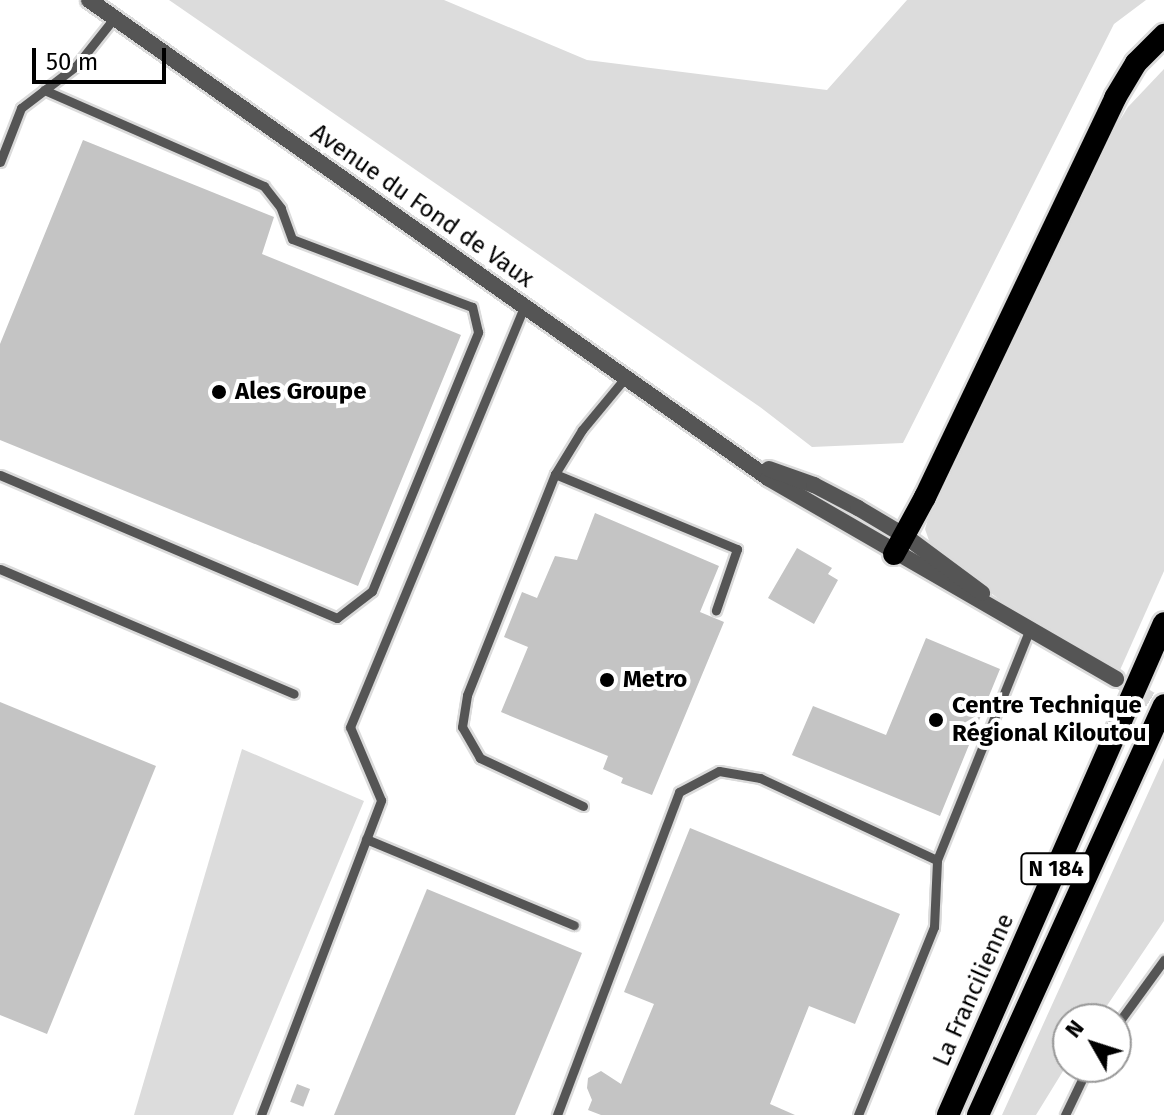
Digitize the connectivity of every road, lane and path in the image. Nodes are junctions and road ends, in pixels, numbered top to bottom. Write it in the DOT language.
graph roads {
  1 [pos="89,0"];
  2 [pos="114,18"];
  3 [pos="1164,35"];
  4 [pos="1164,51"];
  5 [pos="44,90"];
  6 [pos="1115,98"];
  7 [pos="0,162"];
  8 [pos="524,307"];
  9 [pos="625,378"];
  10 [pos="555,474"];
  11 [pos="0,475"];
  12 [pos="900,545"];
  13 [pos="0,569"];
  14 [pos="716,610"];
  15 [pos="1164,623"];
  16 [pos="1031,628"];
  17 [pos="1116,679"];
  18 [pos="294,694"];
  19 [pos="1164,705"];
  20 [pos="583,806"];
  21 [pos="366,839"];
  22 [pos="937,860"];
  23 [pos="574,925"];
  24 [pos="1164,960"];
  25 [pos="1132,1004"];
  26 [pos="1080,1083"];
  27 [pos="261,1115"];
  28 [pos="557,1115"];
  29 [pos="858,1115"];
  30 [pos="948,1115"];
  31 [pos="978,1115"];
  32 [pos="1065,1115"];
  1 -- 2 [label="street, Avenue du Fond de Vaux"];
  2 -- 5 [label="lane"];
  2 -- 8 [label="street, Avenue du Fond de Vaux"];
  3 -- 6 [label="highway"];
  4 -- 6 [label="highway"];
  5 -- 7 [label="lane"];
  5 -- 11 [label="lane"];
  6 -- 12 [label="highway"];
  8 -- 9 [label="street, Avenue du Fond de Vaux"];
  8 -- 21 [label="lane"];
  9 -- 10 [label="lane"];
  9 -- 12 [label="street, Avenue du Fond de Vaux"];
  10 -- 14 [label="lane"];
  10 -- 20 [label="lane"];
  12 -- 16 [label="street, Avenue du Fond de Vaux"];
  13 -- 18 [label="lane"];
  15 -- 30 [label="highway, La Francilienne / N 184"];
  16 -- 17 [label="street, Avenue du Fond de Vaux"];
  16 -- 22 [label="lane"];
  19 -- 31 [label="highway, N 184"];
  21 -- 23 [label="lane"];
  21 -- 27 [label="lane"];
  22 -- 28 [label="lane"];
  22 -- 29 [label="lane"];
  24 -- 25 [label="lane"];
  26 -- 32 [label="lane"];
}
